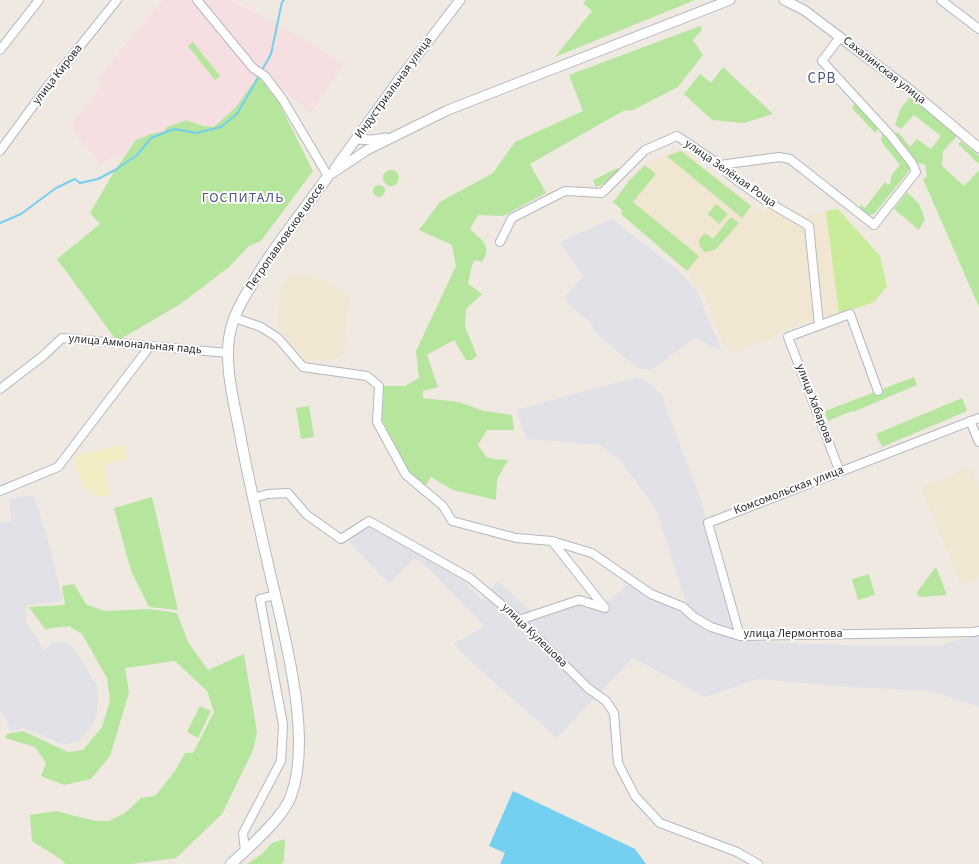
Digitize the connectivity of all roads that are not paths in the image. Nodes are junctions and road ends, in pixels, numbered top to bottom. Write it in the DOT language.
graph roads {
  1 [pos="39,0"];
  2 [pos="117,0"];
  3 [pos="197,0"];
  4 [pos="460,0"];
  5 [pos="730,0"];
  6 [pos="784,0"];
  7 [pos="941,0"];
  8 [pos="979,29"];
  9 [pos="840,37"];
  10 [pos="0,50"];
  11 [pos="368,122"];
  12 [pos="395,136"];
  13 [pos="383,138"];
  14 [pos="354,142"];
  15 [pos="979,148"];
  16 [pos="367,150"];
  17 [pos="0,151"];
  18 [pos="720,165"];
  19 [pos="328,176"];
  20 [pos="500,242"];
  21 [pos="235,318"];
  22 [pos="819,325"];
  23 [pos="150,346"];
  24 [pos="228,353"];
  25 [pos="0,389"];
  26 [pos="878,391"];
  27 [pos="979,418"];
  28 [pos="970,421"];
  29 [pos="979,442"];
  30 [pos="840,472"];
  31 [pos="0,491"];
  32 [pos="253,498"];
  33 [pos="552,542"];
  34 [pos="275,595"];
  35 [pos="519,620"];
  36 [pos="979,631"];
  37 [pos="740,636"];
  38 [pos="245,851"];
  39 [pos="231,864"];
  40 [pos="758,864"];
  1 -- 10 [label="street"];
  2 -- 17 [label="street, улица Кирова"];
  3 -- 19 [label="street"];
  4 -- 11 [label="street, Индустриальная улица"];
  5 -- 12 [label="street, Петропавловское шоссе"];
  6 -- 9 [label="street, Сахалинская улица"];
  7 -- 8 [label="street"];
  9 -- 15 [label="street, Сахалинская улица"];
  9 -- 18 [label="street"];
  11 -- 13 [label="street"];
  11 -- 14 [label="street, Индустриальная улица"];
  12 -- 13 [label="street"];
  12 -- 16 [label="street, Петропавловское шоссе"];
  13 -- 14 [label="street"];
  14 -- 16 [label="street"];
  14 -- 19 [label="street, Индустриальная улица"];
  16 -- 19 [label="street, Петропавловское шоссе"];
  18 -- 20 [label="street, улица Зелёная Роща"];
  18 -- 22 [label="street, улица Зелёная Роща"];
  19 -- 21 [label="main road, Петропавловское шоссе"];
  21 -- 24 [label="main road, Петропавловское шоссе"];
  21 -- 33 [label="street, улица Лермонтова"];
  22 -- 26 [label="street"];
  22 -- 30 [label="street, улица Хабарова"];
  23 -- 24 [label="street, улица Аммональная падь"];
  23 -- 25 [label="street, улица Аммональная падь"];
  23 -- 31 [label="street"];
  24 -- 32 [label="main road, Петропавловское шоссе"];
  27 -- 28 [label="street, Комсомольская улица"];
  28 -- 29 [label="street"];
  28 -- 30 [label="street, Комсомольская улица"];
  30 -- 37 [label="street, Комсомольская улица"];
  32 -- 34 [label="main road, Петропавловское шоссе"];
  32 -- 35 [label="street, улица Кулешова"];
  33 -- 35 [label="street"];
  33 -- 37 [label="street, улица Лермонтова"];
  34 -- 38 [label="main road, Петропавловское шоссе"];
  34 -- 38 [label="street"];
  35 -- 40 [label="street, улица Кулешова"];
  36 -- 37 [label="street, улица Лермонтова"];
  38 -- 39 [label="main road, Петропавловское шоссе"];
}
